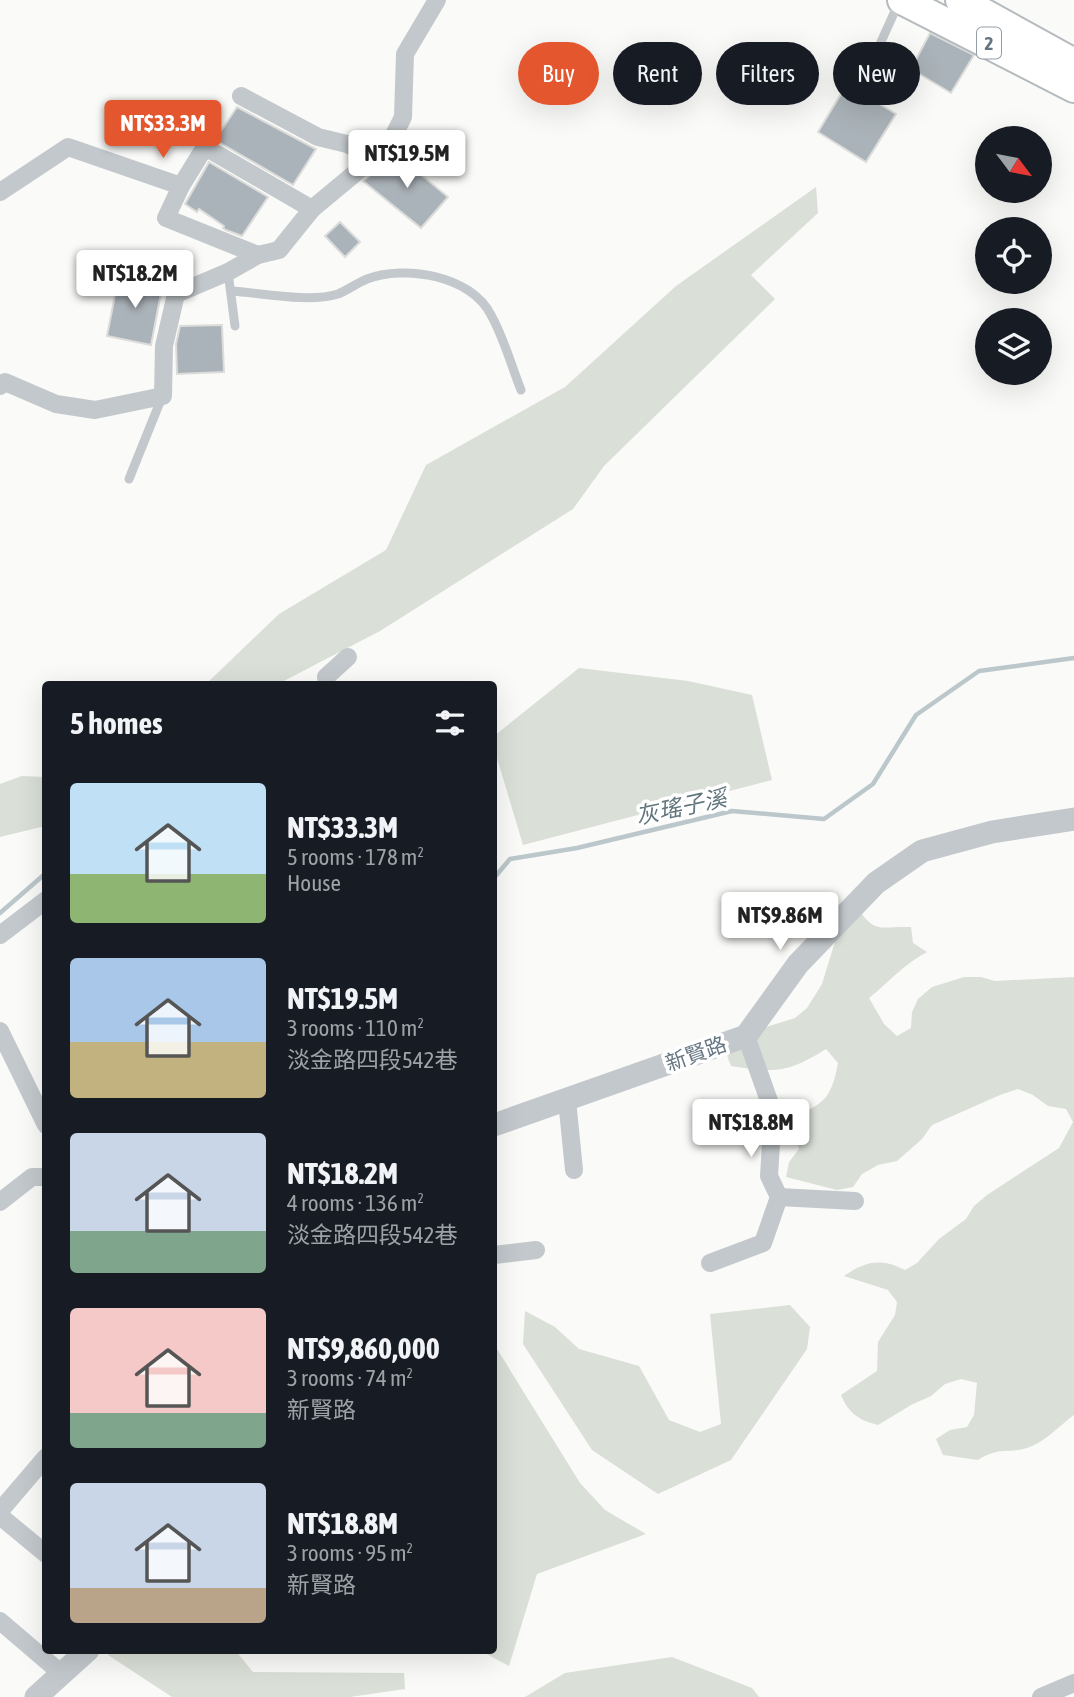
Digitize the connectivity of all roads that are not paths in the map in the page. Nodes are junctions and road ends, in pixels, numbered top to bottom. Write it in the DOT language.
graph roads {
  1 [pos="437,0"];
  2 [pos="901,0"];
  3 [pos="960,0"];
  4 [pos="881,42"];
  5 [pos="1074,63"];
  6 [pos="1074,88"];
  7 [pos="241,96"];
  8 [pos="376,157"];
  9 [pos="181,186"];
  10 [pos="0,192"];
  11 [pos="312,209"];
  12 [pos="258,255"];
  13 [pos="228,272"];
  14 [pos="231,290"];
  15 [pos="235,326"];
  16 [pos="0,386"];
  17 [pos="521,390"];
  18 [pos="163,396"];
  19 [pos="129,479"];
  20 [pos="348,657"];
  21 [pos="327,681"];
  22 [pos="1074,819"];
  23 [pos="42,903"];
  24 [pos="0,935"];
  25 [pos="0,1031"];
  26 [pos="746,1036"];
  27 [pos="567,1100"];
  28 [pos="42,1117"];
  29 [pos="497,1124"];
  30 [pos="574,1170"];
  31 [pos="42,1177"];
  32 [pos="779,1197"];
  33 [pos="855,1201"];
  34 [pos="0,1202"];
  35 [pos="536,1250"];
  36 [pos="497,1255"];
  37 [pos="710,1263"];
  38 [pos="42,1462"];
  39 [pos="0,1511"];
  40 [pos="0,1516"];
  41 [pos="42,1551"];
  42 [pos="0,1621"];
  43 [pos="84,1654"];
  44 [pos="62,1674"];
  45 [pos="1074,1683"];
  46 [pos="36,1697"];
  47 [pos="1041,1697"];
  1 -- 8 [label="street"];
  2 -- 4 [label="lane"];
  2 -- 6 [label="main road, 2"];
  3 -- 5 [label="main road, 2"];
  7 -- 8 [label="street"];
  8 -- 11 [label="street"];
  9 -- 10 [label="street"];
  9 -- 11 [label="street"];
  9 -- 12 [label="street"];
  11 -- 12 [label="street"];
  12 -- 13 [label="street"];
  13 -- 14 [label="lane"];
  13 -- 18 [label="street"];
  14 -- 15 [label="lane"];
  14 -- 17 [label="lane"];
  16 -- 18 [label="street"];
  18 -- 19 [label="lane"];
  20 -- 21 [label="street"];
  22 -- 26 [label="street, 新賢路"];
  23 -- 24 [label="street"];
  25 -- 28 [label="street"];
  26 -- 27 [label="street, 新賢路"];
  26 -- 32 [label="street"];
  27 -- 29 [label="street, 新賢路"];
  27 -- 30 [label="street"];
  31 -- 34 [label="street"];
  32 -- 33 [label="street"];
  32 -- 37 [label="street"];
  35 -- 36 [label="street"];
  38 -- 39 [label="street"];
  40 -- 41 [label="street"];
  42 -- 44 [label="street"];
  43 -- 44 [label="street"];
  44 -- 46 [label="street"];
  45 -- 47 [label="street"];
}
